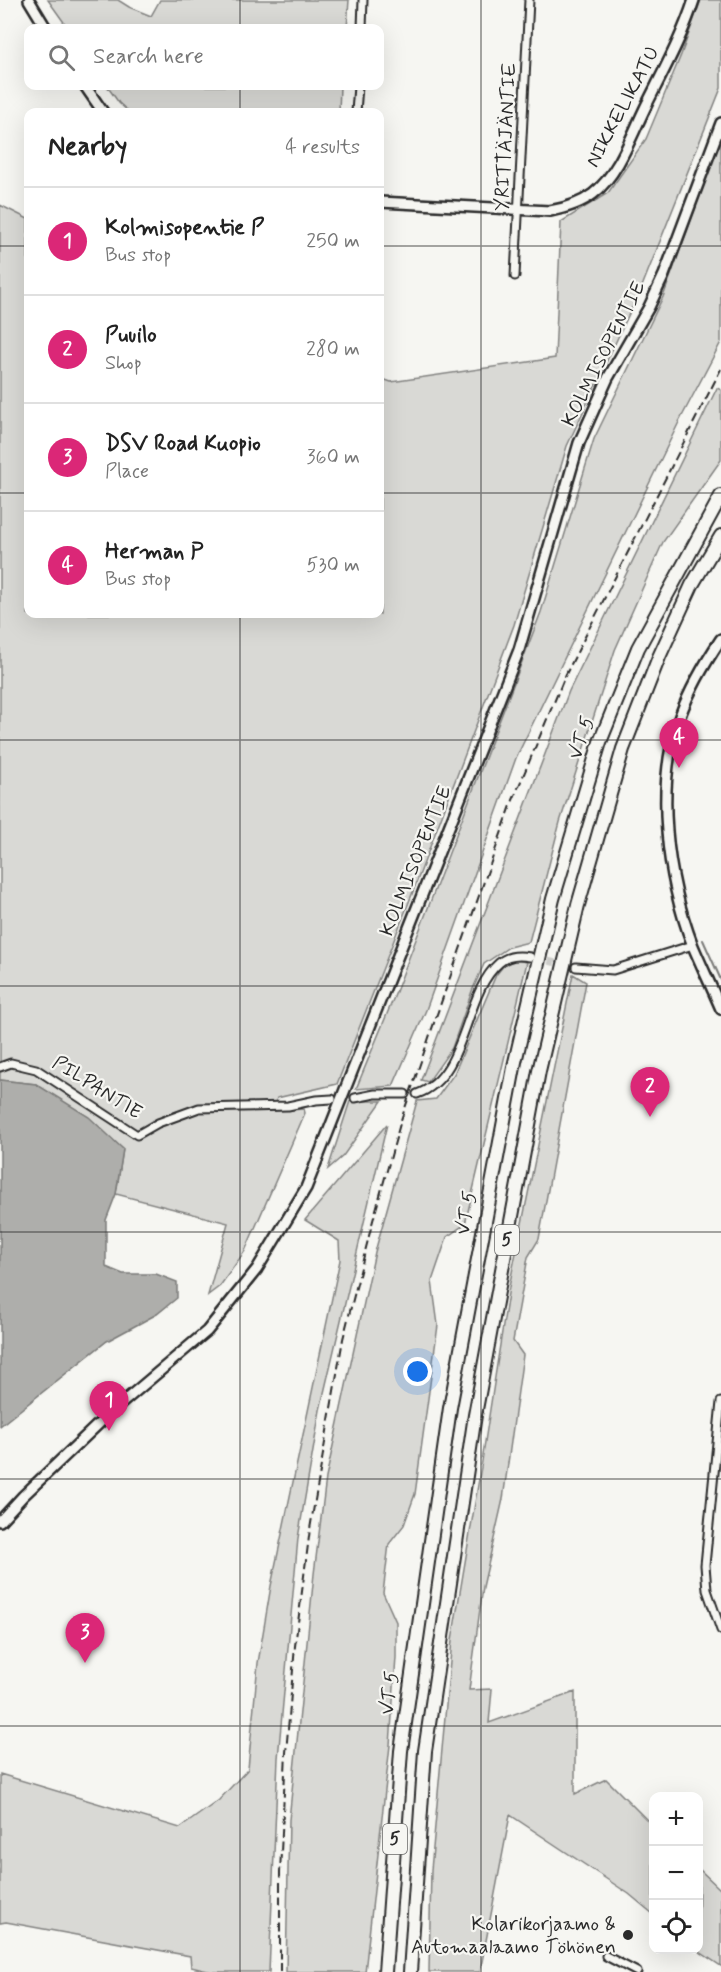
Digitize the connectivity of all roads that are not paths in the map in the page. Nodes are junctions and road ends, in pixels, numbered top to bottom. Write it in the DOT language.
graph roads {
  1 [pos="29,0"];
  2 [pos="363,0"];
  3 [pos="530,0"];
  4 [pos="693,0"];
  5 [pos="44,24"];
  6 [pos="362,24"];
  7 [pos="88,90"];
  8 [pos="358,90"];
  9 [pos="100,108"];
  10 [pos="356,108"];
  11 [pos="721,123"];
  12 [pos="384,202"];
  13 [pos="518,209"];
  14 [pos="515,276"];
  15 [pos="721,496"];
  16 [pos="721,536"];
  17 [pos="721,639"];
  18 [pos="693,945"];
  19 [pos="530,957"];
  20 [pos="576,968"];
  21 [pos="721,1009"];
  22 [pos="0,1067"];
  23 [pos="405,1094"];
  24 [pos="417,1094"];
  25 [pos="355,1098"];
  26 [pos="332,1099"];
  27 [pos="721,1402"];
  28 [pos="0,1521"];
  29 [pos="721,1630"];
  30 [pos="606,1956"];
  31 [pos="384,1972"];
  32 [pos="410,1972"];
  33 [pos="637,1972"];
  1 -- 5 [label="main road"];
  2 -- 6 [label="street"];
  3 -- 13 [label="street, YRITTÄJÄNTIE"];
  4 -- 13 [label="main road, NIKKELIKATU"];
  7 -- 9 [label="main road"];
  8 -- 10 [label="street"];
  11 -- 28 [label="main road, KOLMISOPENTIE"];
  12 -- 13 [label="main road, NIKKELIKATU"];
  13 -- 14 [label="street, YRITTÄJÄNTIE"];
  15 -- 31 [label="highway, VT 5 / 5"];
  16 -- 32 [label="highway, 5"];
  17 -- 18 [label="main road"];
  18 -- 20 [label="street"];
  18 -- 21 [label="main road"];
  19 -- 24 [label="street"];
  22 -- 26 [label="street, PILPANTIE"];
  23 -- 25 [label="street"];
  27 -- 29 [label="street"];
  30 -- 33 [label="street"];
}
